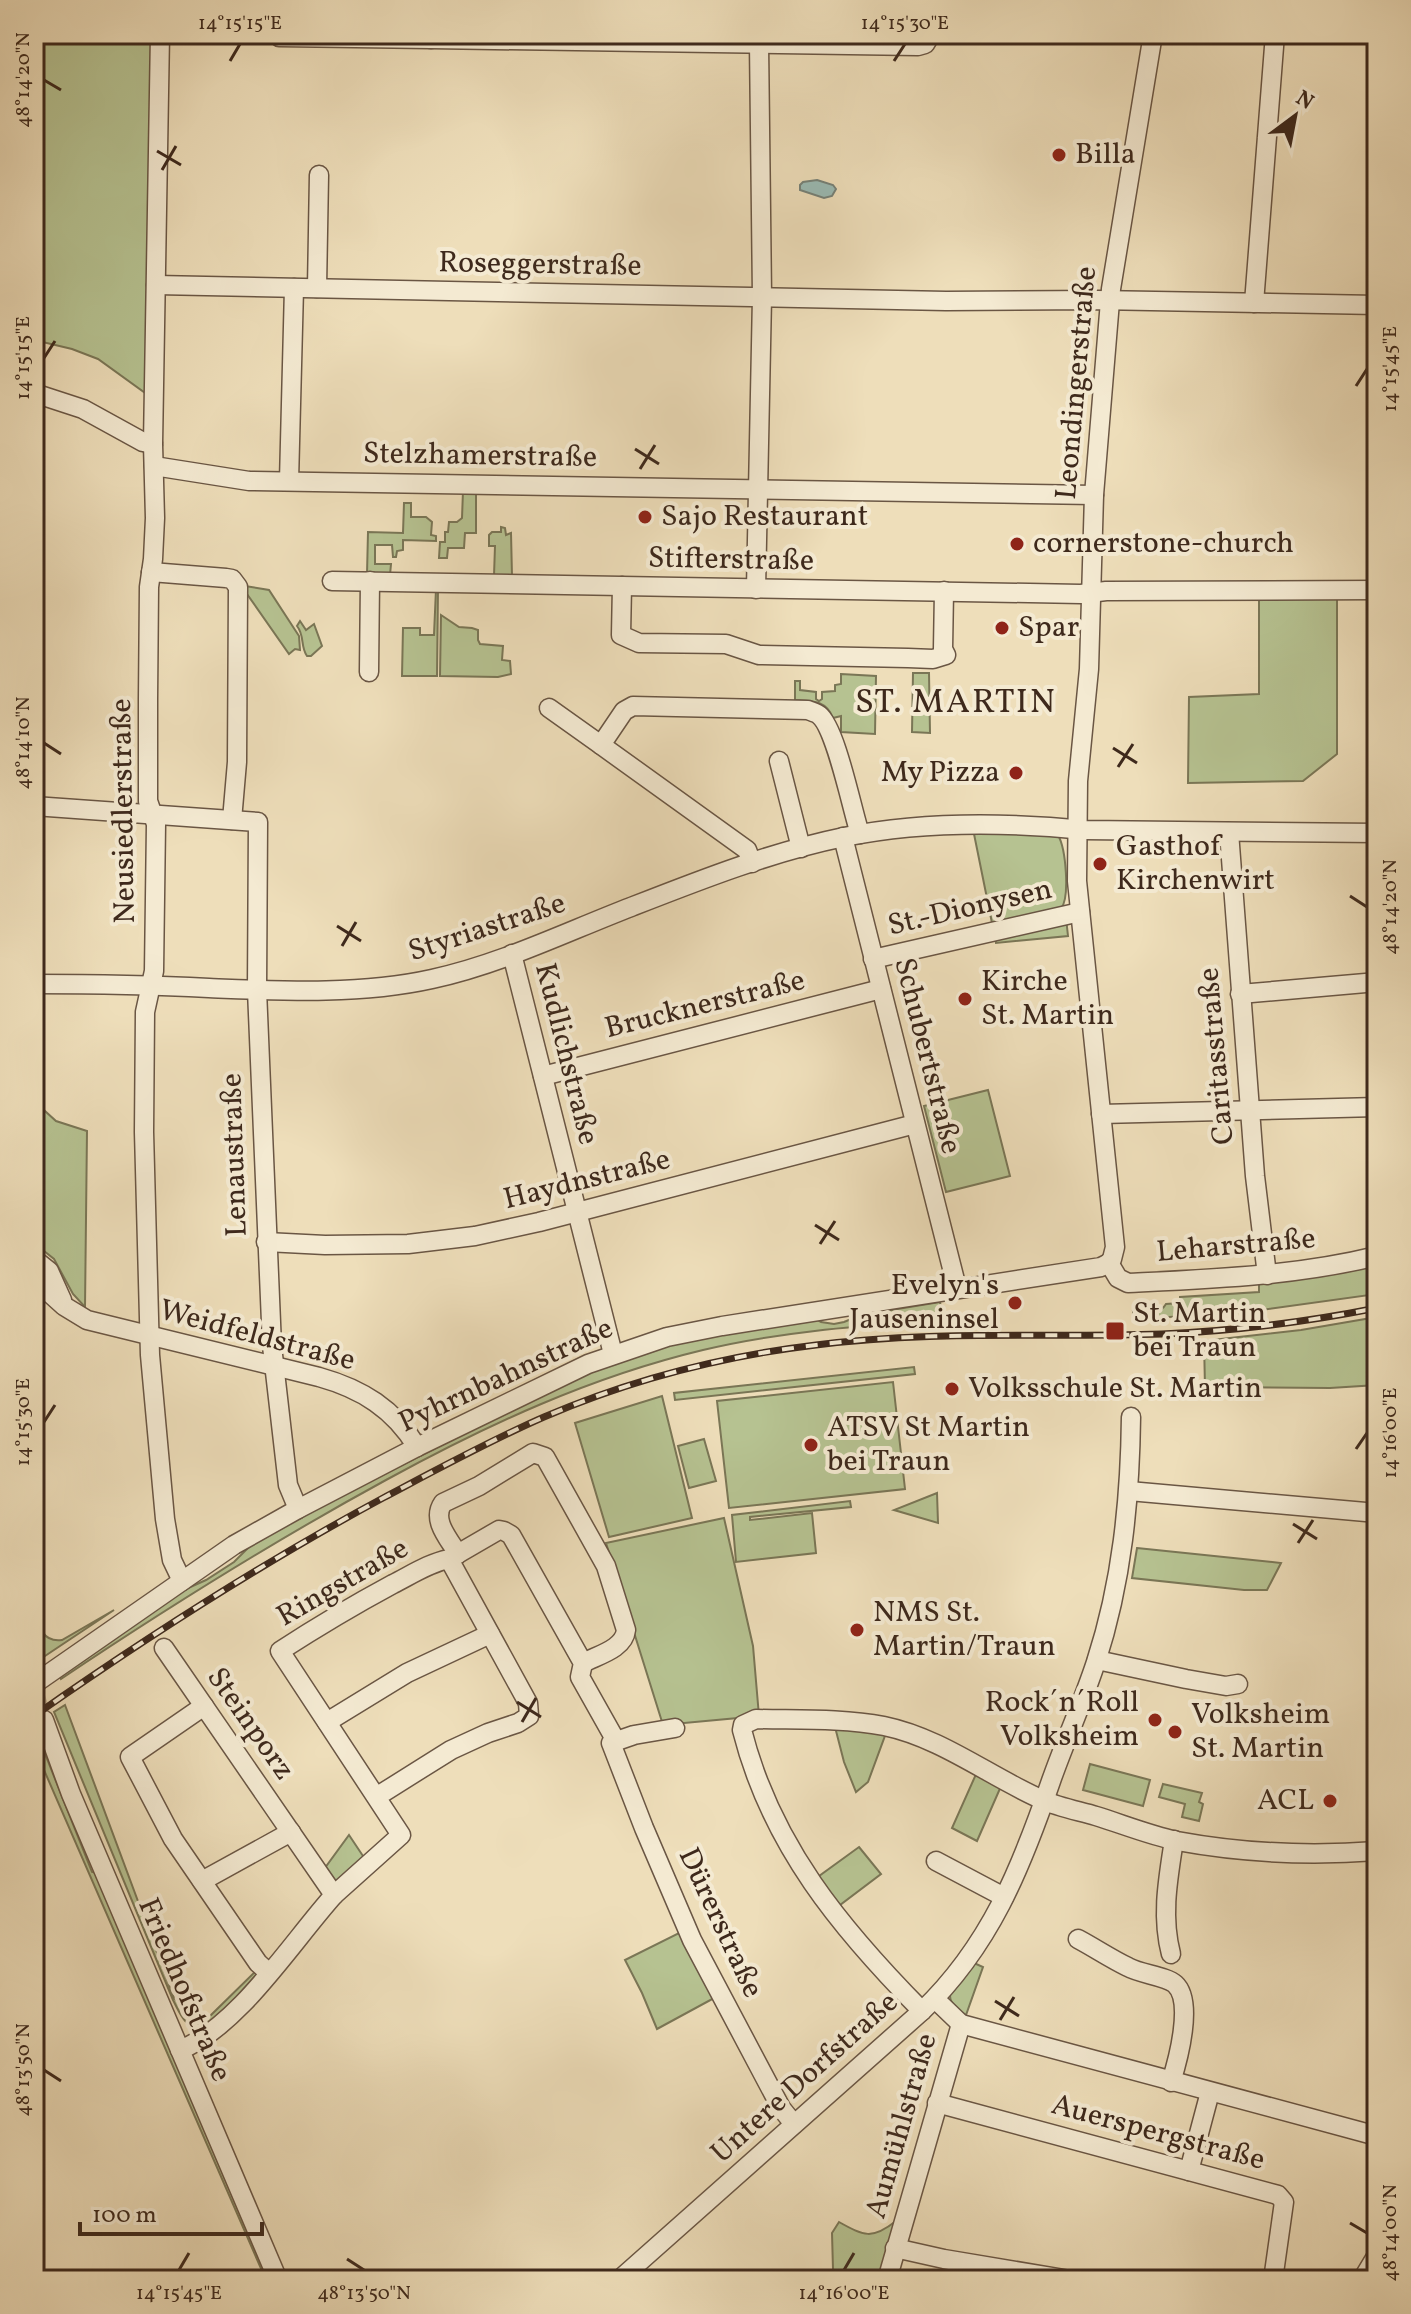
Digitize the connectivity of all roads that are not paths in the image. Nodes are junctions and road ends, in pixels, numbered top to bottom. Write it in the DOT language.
graph roads {
  1 [pos="160,34"];
  2 [pos="931,34"];
  3 [pos="1153,34"];
  4 [pos="1275,34"];
  5 [pos="431,36"];
  6 [pos="279,37"];
  7 [pos="759,43"];
  8 [pos="319,175"];
  9 [pos="156,285"];
  10 [pos="294,288"];
  11 [pos="317,288"];
  12 [pos="762,297"];
  13 [pos="1110,300"];
  14 [pos="1254,303"];
  15 [pos="1377,305"];
  16 [pos="34,393"];
  17 [pos="153,444"];
  18 [pos="154,466"];
  19 [pos="289,481"];
  20 [pos="759,491"];
  21 [pos="1094,495"];
  22 [pos="151,572"];
  23 [pos="332,581"];
  24 [pos="370,581"];
  25 [pos="622,586"];
  26 [pos="756,589"];
  27 [pos="1377,590"];
  28 [pos="944,591"];
  29 [pos="1091,592"];
  30 [pos="369,672"];
  31 [pos="549,708"];
  32 [pos="601,745"];
  33 [pos="779,761"];
  34 [pos="34,806"];
  35 [pos="152,814"];
  36 [pos="232,820"];
  37 [pos="1076,829"];
  38 [pos="1229,832"];
  39 [pos="1377,833"];
  40 [pos="852,836"];
  41 [pos="801,848"];
  42 [pos="752,863"];
  43 [pos="1080,912"];
  44 [pos="512,954"];
  45 [pos="873,959"];
  46 [pos="1377,982"];
  47 [pos="34,984"];
  48 [pos="151,985"];
  49 [pos="881,989"];
  50 [pos="257,990"];
  51 [pos="1240,994"];
  52 [pos="543,1076"];
  53 [pos="1377,1107"];
  54 [pos="1250,1109"];
  55 [pos="1101,1114"];
  56 [pos="915,1124"];
  57 [pos="577,1212"];
  58 [pos="266,1242"];
  59 [pos="1377,1256"];
  60 [pos="34,1259"];
  61 [pos="1109,1263"];
  62 [pos="1267,1275"];
  63 [pos="34,1279"];
  64 [pos="957,1288"];
  65 [pos="64,1306"];
  66 [pos="149,1336"];
  67 [pos="613,1354"];
  68 [pos="275,1366"];
  69 [pos="1131,1417"];
  70 [pos="417,1447"];
  71 [pos="1129,1491"];
  72 [pos="298,1509"];
  73 [pos="1377,1513"];
  74 [pos="453,1557"];
  75 [pos="182,1581"];
  76 [pos="490,1634"];
  77 [pos="164,1648"];
  78 [pos="1097,1660"];
  79 [pos="583,1663"];
  80 [pos="34,1684"];
  81 [pos="1238,1684"];
  82 [pos="204,1706"];
  83 [pos="44,1720"];
  84 [pos="327,1722"];
  85 [pos="675,1728"];
  86 [pos="616,1741"];
  87 [pos="376,1797"];
  88 [pos="1045,1801"];
  89 [pos="291,1832"];
  90 [pos="1174,1840"];
  91 [pos="1377,1851"];
  92 [pos="936,1861"];
  93 [pos="202,1881"];
  94 [pos="334,1895"];
  95 [pos="1004,1897"];
  96 [pos="1078,1939"];
  97 [pos="1171,1954"];
  98 [pos="269,1973"];
  99 [pos="929,2005"];
  100 [pos="961,2024"];
  101 [pos="180,2050"];
  102 [pos="1171,2082"];
  103 [pos="1210,2092"];
  104 [pos="937,2103"];
  105 [pos="794,2124"];
  106 [pos="1377,2136"];
  107 [pos="1189,2171"];
  108 [pos="895,2248"];
  109 [pos="1377,2255"];
  110 [pos="1051,2279"];
  111 [pos="278,2280"];
  112 [pos="619,2280"];
  113 [pos="887,2280"];
  114 [pos="1070,2280"];
  115 [pos="1273,2280"];
  116 [pos="1362,2280"];
  1 -- 9 [label="street, Neusiedlerstraße"];
  2 -- 7 [label="street"];
  3 -- 13 [label="street, Leondingerstraße"];
  4 -- 14 [label="street"];
  5 -- 6 [label="street"];
  5 -- 7 [label="street"];
  7 -- 12 [label="street"];
  8 -- 11 [label="street"];
  9 -- 10 [label="street, Roseggerstraße"];
  9 -- 17 [label="street, Neusiedlerstraße"];
  10 -- 11 [label="street, Roseggerstraße"];
  10 -- 19 [label="street"];
  11 -- 12 [label="street, Roseggerstraße"];
  12 -- 13 [label="street, Roseggerstraße"];
  12 -- 20 [label="street"];
  13 -- 14 [label="street, Roseggerstraße"];
  13 -- 21 [label="street, Leondingerstraße"];
  14 -- 15 [label="street, Roseggerstraße"];
  16 -- 17 [label="street"];
  17 -- 18 [label="street, Neusiedlerstraße"];
  18 -- 19 [label="street, Stelzhamerstraße"];
  18 -- 22 [label="street, Neusiedlerstraße"];
  19 -- 20 [label="street, Stelzhamerstraße"];
  20 -- 21 [label="street, Stelzhamerstraße"];
  20 -- 26 [label="street"];
  21 -- 29 [label="street, Leondingerstraße"];
  22 -- 35 [label="street, Neusiedlerstraße"];
  22 -- 36 [label="street"];
  23 -- 24 [label="street, Stifterstraße"];
  24 -- 25 [label="street, Stifterstraße"];
  24 -- 30 [label="street"];
  25 -- 26 [label="street, Stifterstraße"];
  25 -- 28 [label="street"];
  26 -- 28 [label="street, Stifterstraße"];
  27 -- 29 [label="street, Stifterstraße"];
  28 -- 29 [label="street, Stifterstraße"];
  29 -- 37 [label="street, Leondingerstraße"];
  31 -- 32 [label="street"];
  32 -- 40 [label="street, Schubertstraße"];
  32 -- 42 [label="street"];
  33 -- 41 [label="street"];
  34 -- 35 [label="street, Lenaustraße"];
  35 -- 36 [label="street, Lenaustraße"];
  35 -- 48 [label="street, Neusiedlerstraße"];
  36 -- 50 [label="street, Lenaustraße"];
  37 -- 38 [label="street, Styriastraße"];
  37 -- 40 [label="street, Styriastraße"];
  37 -- 43 [label="street, Leondingerstraße"];
  38 -- 39 [label="street, Styriastraße"];
  38 -- 51 [label="street, Caritasstraße"];
  40 -- 41 [label="street, Styriastraße"];
  40 -- 45 [label="street, Schubertstraße"];
  41 -- 42 [label="street, Styriastraße"];
  42 -- 44 [label="street, Styriastraße"];
  43 -- 45 [label="street, St.-Dionysen"];
  43 -- 55 [label="street, Leondingerstraße"];
  44 -- 50 [label="street, Styriastraße"];
  44 -- 52 [label="street, Kudlichstraße"];
  45 -- 49 [label="street, Schubertstraße"];
  46 -- 51 [label="street"];
  47 -- 48 [label="street, Styriastraße"];
  48 -- 50 [label="street, Styriastraße"];
  48 -- 66 [label="street, Neusiedlerstraße"];
  49 -- 52 [label="street, Brucknerstraße"];
  49 -- 56 [label="street, Schubertstraße"];
  50 -- 58 [label="street, Lenaustraße"];
  51 -- 54 [label="street, Caritasstraße"];
  52 -- 57 [label="street, Kudlichstraße"];
  53 -- 54 [label="street"];
  54 -- 55 [label="street"];
  54 -- 62 [label="street, Caritasstraße"];
  55 -- 61 [label="street, Leondingerstraße"];
  56 -- 57 [label="street, Haydnstraße"];
  56 -- 64 [label="street, Schubertstraße"];
  57 -- 58 [label="street, Haydnstraße"];
  57 -- 67 [label="street, Kudlichstraße"];
  58 -- 68 [label="street, Lenaustraße"];
  59 -- 62 [label="street, Leharstraße"];
  60 -- 65 [label="street"];
  61 -- 62 [label="street, Leharstraße"];
  61 -- 64 [label="street, Pyhrnbahnstraße"];
  63 -- 65 [label="street, Weidfeldstraße"];
  64 -- 67 [label="street, Pyhrnbahnstraße"];
  65 -- 66 [label="street, Weidfeldstraße"];
  66 -- 68 [label="street, Weidfeldstraße"];
  66 -- 75 [label="street, Neusiedlerstraße"];
  67 -- 70 [label="street, Pyhrnbahnstraße"];
  68 -- 70 [label="street, Weidfeldstraße"];
  68 -- 72 [label="street, Lenaustraße"];
  69 -- 71 [label="street, Untere Dorfstraße"];
  70 -- 72 [label="street, Pyhrnbahnstraße"];
  71 -- 73 [label="street"];
  71 -- 78 [label="street, Untere Dorfstraße"];
  72 -- 75 [label="street, Pyhrnbahnstraße"];
  74 -- 76 [label="street, Ringstraße"];
  74 -- 79 [label="street, Dürerstraße"];
  74 -- 79 [label="street"];
  74 -- 84 [label="street, Ringstraße"];
  75 -- 80 [label="street, Pyhrnbahnstraße"];
  76 -- 84 [label="street"];
  76 -- 87 [label="street, Ringstraße"];
  77 -- 82 [label="street, Steinporz"];
  78 -- 81 [label="street"];
  78 -- 88 [label="street, Untere Dorfstraße"];
  79 -- 86 [label="street, Dürerstraße"];
  82 -- 89 [label="street, Steinporz"];
  82 -- 93 [label="street"];
  83 -- 101 [label="street, Friedhofstraße"];
  84 -- 87 [label="street, Ringstraße"];
  85 -- 86 [label="street"];
  86 -- 105 [label="street, Dürerstraße"];
  87 -- 94 [label="street, Ringstraße"];
  88 -- 90 [label="street"];
  88 -- 95 [label="street, Untere Dorfstraße"];
  88 -- 99 [label="street, Aumühlstraße"];
  89 -- 93 [label="street"];
  89 -- 94 [label="street, Steinporz"];
  90 -- 91 [label="street"];
  90 -- 97 [label="street"];
  92 -- 95 [label="street"];
  93 -- 98 [label="street"];
  94 -- 98 [label="street"];
  95 -- 99 [label="street, Untere Dorfstraße"];
  96 -- 102 [label="street"];
  98 -- 101 [label="street"];
  99 -- 100 [label="street, Aumühlstraße"];
  99 -- 105 [label="street, Untere Dorfstraße"];
  100 -- 102 [label="street"];
  100 -- 104 [label="street, Aumühlstraße"];
  101 -- 111 [label="street, Friedhofstraße"];
  102 -- 103 [label="street"];
  103 -- 106 [label="street"];
  103 -- 107 [label="street"];
  104 -- 107 [label="street, Auerspergstraße"];
  104 -- 108 [label="street, Aumühlstraße"];
  105 -- 112 [label="street, Untere Dorfstraße"];
  107 -- 115 [label="street, Auerspergstraße"];
  108 -- 110 [label="street"];
  108 -- 113 [label="street, Aumühlstraße"];
  109 -- 116 [label="street"];
  110 -- 114 [label="street"];
}
